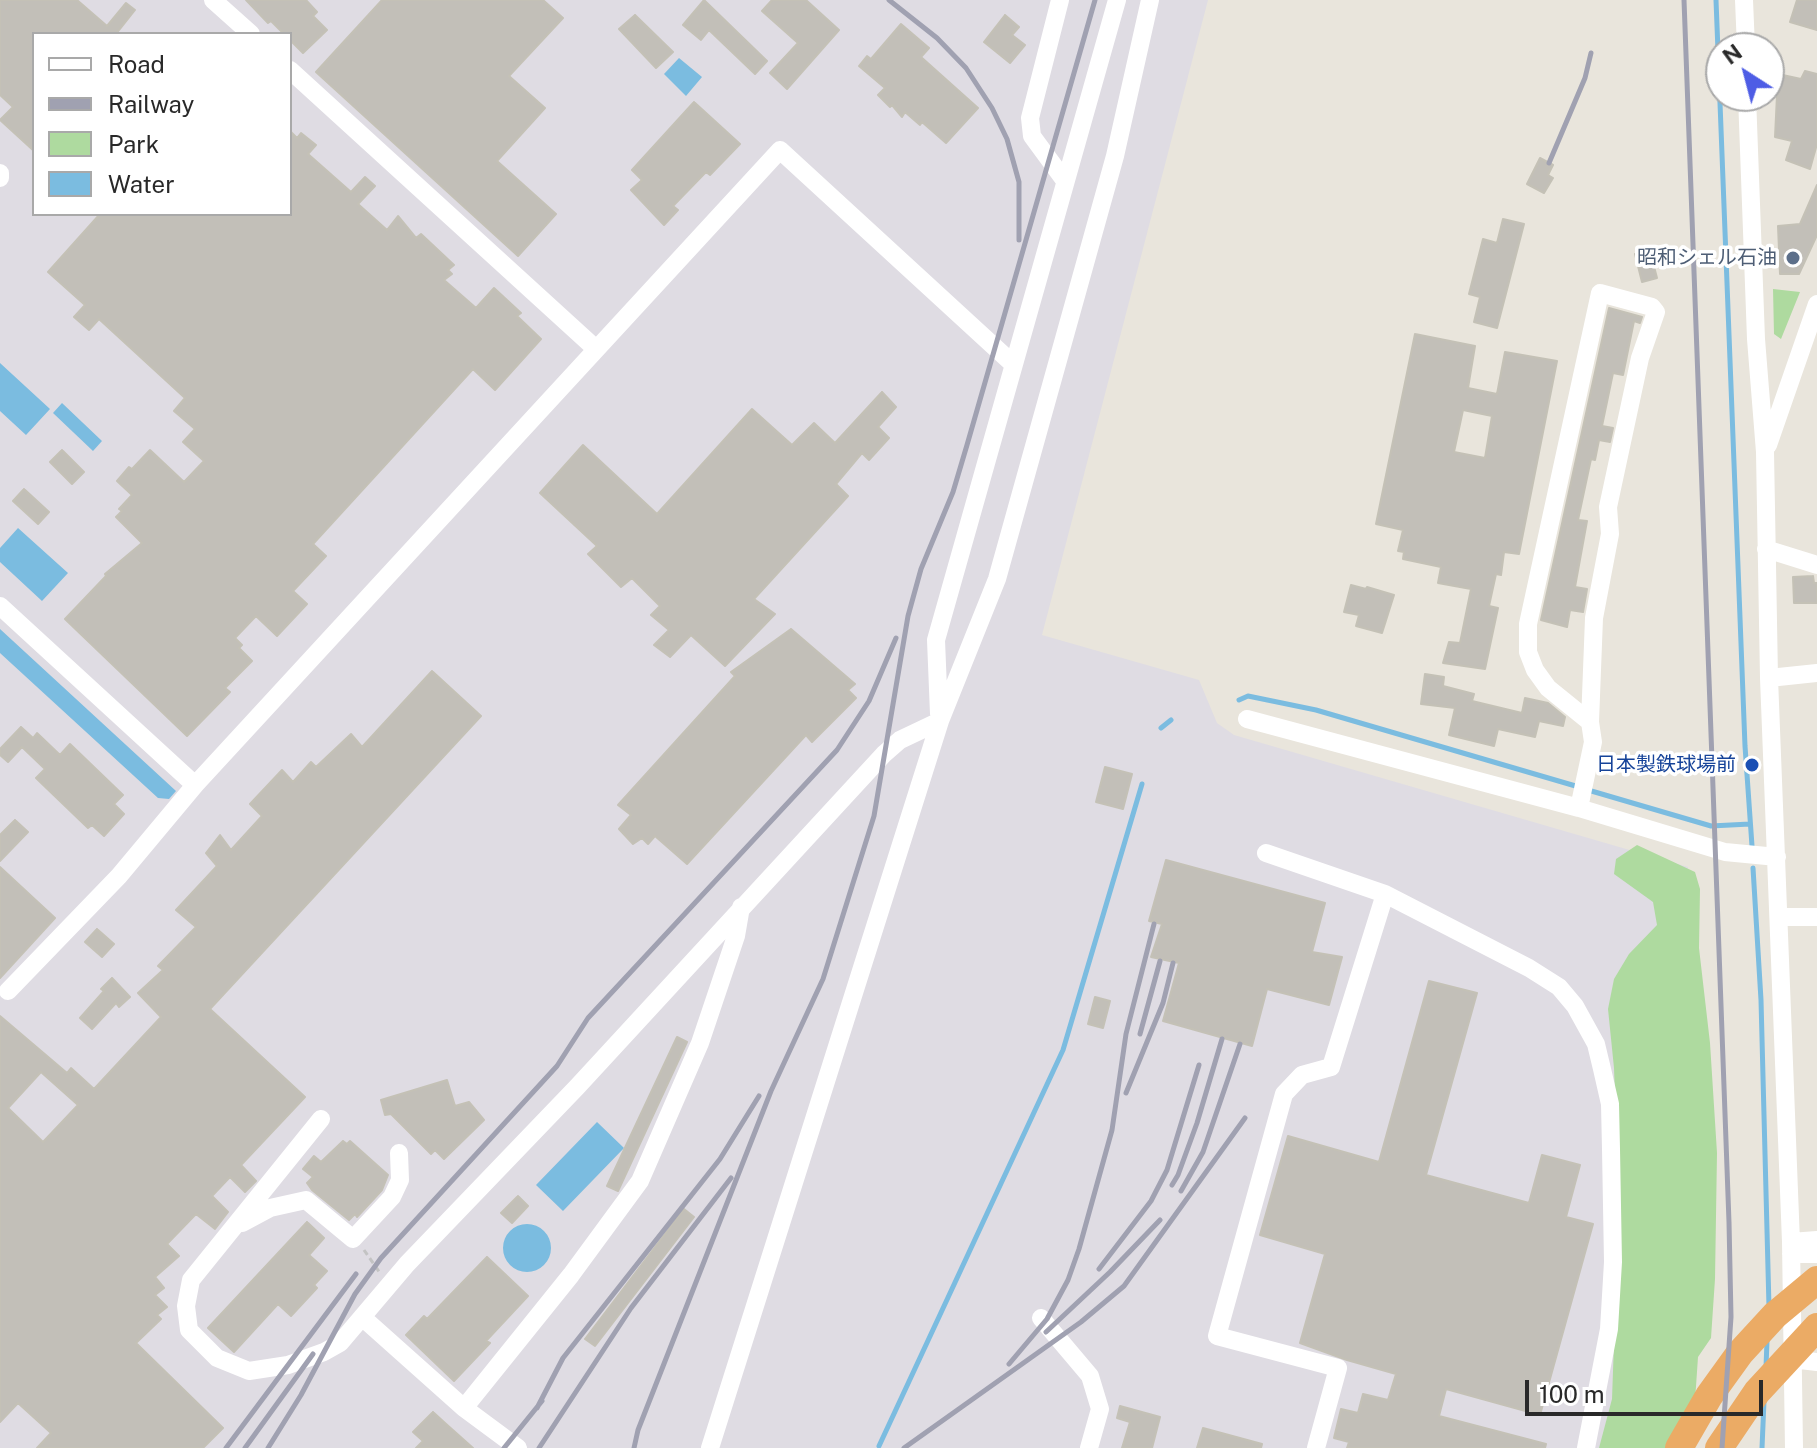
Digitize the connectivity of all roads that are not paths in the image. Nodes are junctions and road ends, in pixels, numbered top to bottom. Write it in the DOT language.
graph roads {
  1 [pos="213,0"];
  2 [pos="1060,0"];
  3 [pos="1117,0"];
  4 [pos="1150,0"];
  5 [pos="1744,0"];
  6 [pos="249,32"];
  7 [pos="1745,32"];
  8 [pos="292,72"];
  9 [pos="1748,112"];
  10 [pos="1065,181"];
  11 [pos="1817,304"];
  12 [pos="596,349"];
  13 [pos="1012,363"];
  14 [pos="1765,452"];
  15 [pos="1766,549"];
  16 [pos="1817,565"];
  17 [pos="0,606"];
  18 [pos="1817,673"];
  19 [pos="1769,678"];
  20 [pos="1247,719"];
  21 [pos="940,721"];
  22 [pos="1590,722"];
  23 [pos="195,785"];
  24 [pos="1582,795"];
  25 [pos="1266,853"];
  26 [pos="1777,857"];
  27 [pos="1385,894"];
  28 [pos="741,907"];
  29 [pos="1779,917"];
  30 [pos="1817,917"];
  31 [pos="8,991"];
  32 [pos="321,1119"];
  33 [pos="399,1153"];
  34 [pos="236,1226"];
  35 [pos="1817,1240"];
  36 [pos="1791,1248"];
  37 [pos="1817,1254"];
  38 [pos="1817,1280"];
  39 [pos="1817,1299"];
  40 [pos="362,1317"];
  41 [pos="1041,1318"];
  42 [pos="1817,1327"];
  43 [pos="1805,1356"];
  44 [pos="1817,1362"];
  45 [pos="464,1408"];
  46 [pos="518,1448"];
  47 [pos="710,1448"];
  48 [pos="1089,1448"];
  49 [pos="1316,1448"];
  50 [pos="1586,1448"];
  51 [pos="1679,1448"];
  52 [pos="1696,1448"];
  53 [pos="1719,1448"];
  54 [pos="1736,1448"];
  55 [pos="1794,1448"];
  1 -- 6 [label="street"];
  2 -- 10 [label="street"];
  3 -- 10 [label="street"];
  4 -- 21 [label="street"];
  5 -- 7 [label="street"];
  8 -- 12 [label="street"];
  9 -- 14 [label="street"];
  10 -- 13 [label="street"];
  11 -- 14 [label="street"];
  12 -- 13 [label="street"];
  12 -- 23 [label="street"];
  13 -- 21 [label="street"];
  14 -- 15 [label="street"];
  15 -- 16 [label="street"];
  15 -- 19 [label="street"];
  17 -- 23 [label="street"];
  18 -- 19 [label="street"];
  19 -- 26 [label="street"];
  20 -- 24 [label="street"];
  21 -- 28 [label="street"];
  21 -- 47 [label="street"];
  22 -- 22 [label="street"];
  22 -- 24 [label="street"];
  23 -- 31 [label="street"];
  24 -- 26 [label="street"];
  25 -- 27 [label="street"];
  26 -- 29 [label="street"];
  27 -- 49 [label="street"];
  27 -- 50 [label="street"];
  28 -- 40 [label="street"];
  28 -- 45 [label="street"];
  29 -- 30 [label="street"];
  29 -- 36 [label="street"];
  32 -- 34 [label="street"];
  33 -- 34 [label="street"];
  34 -- 40 [label="street"];
  35 -- 36 [label="street"];
  36 -- 37 [label="street"];
  36 -- 43 [label="street"];
  38 -- 51 [label="highway"];
  39 -- 52 [label="highway"];
  40 -- 45 [label="street"];
  41 -- 48 [label="street"];
  42 -- 53 [label="highway"];
  43 -- 44 [label="street"];
  43 -- 54 [label="highway"];
  43 -- 55 [label="street"];
  45 -- 46 [label="street"];
}
